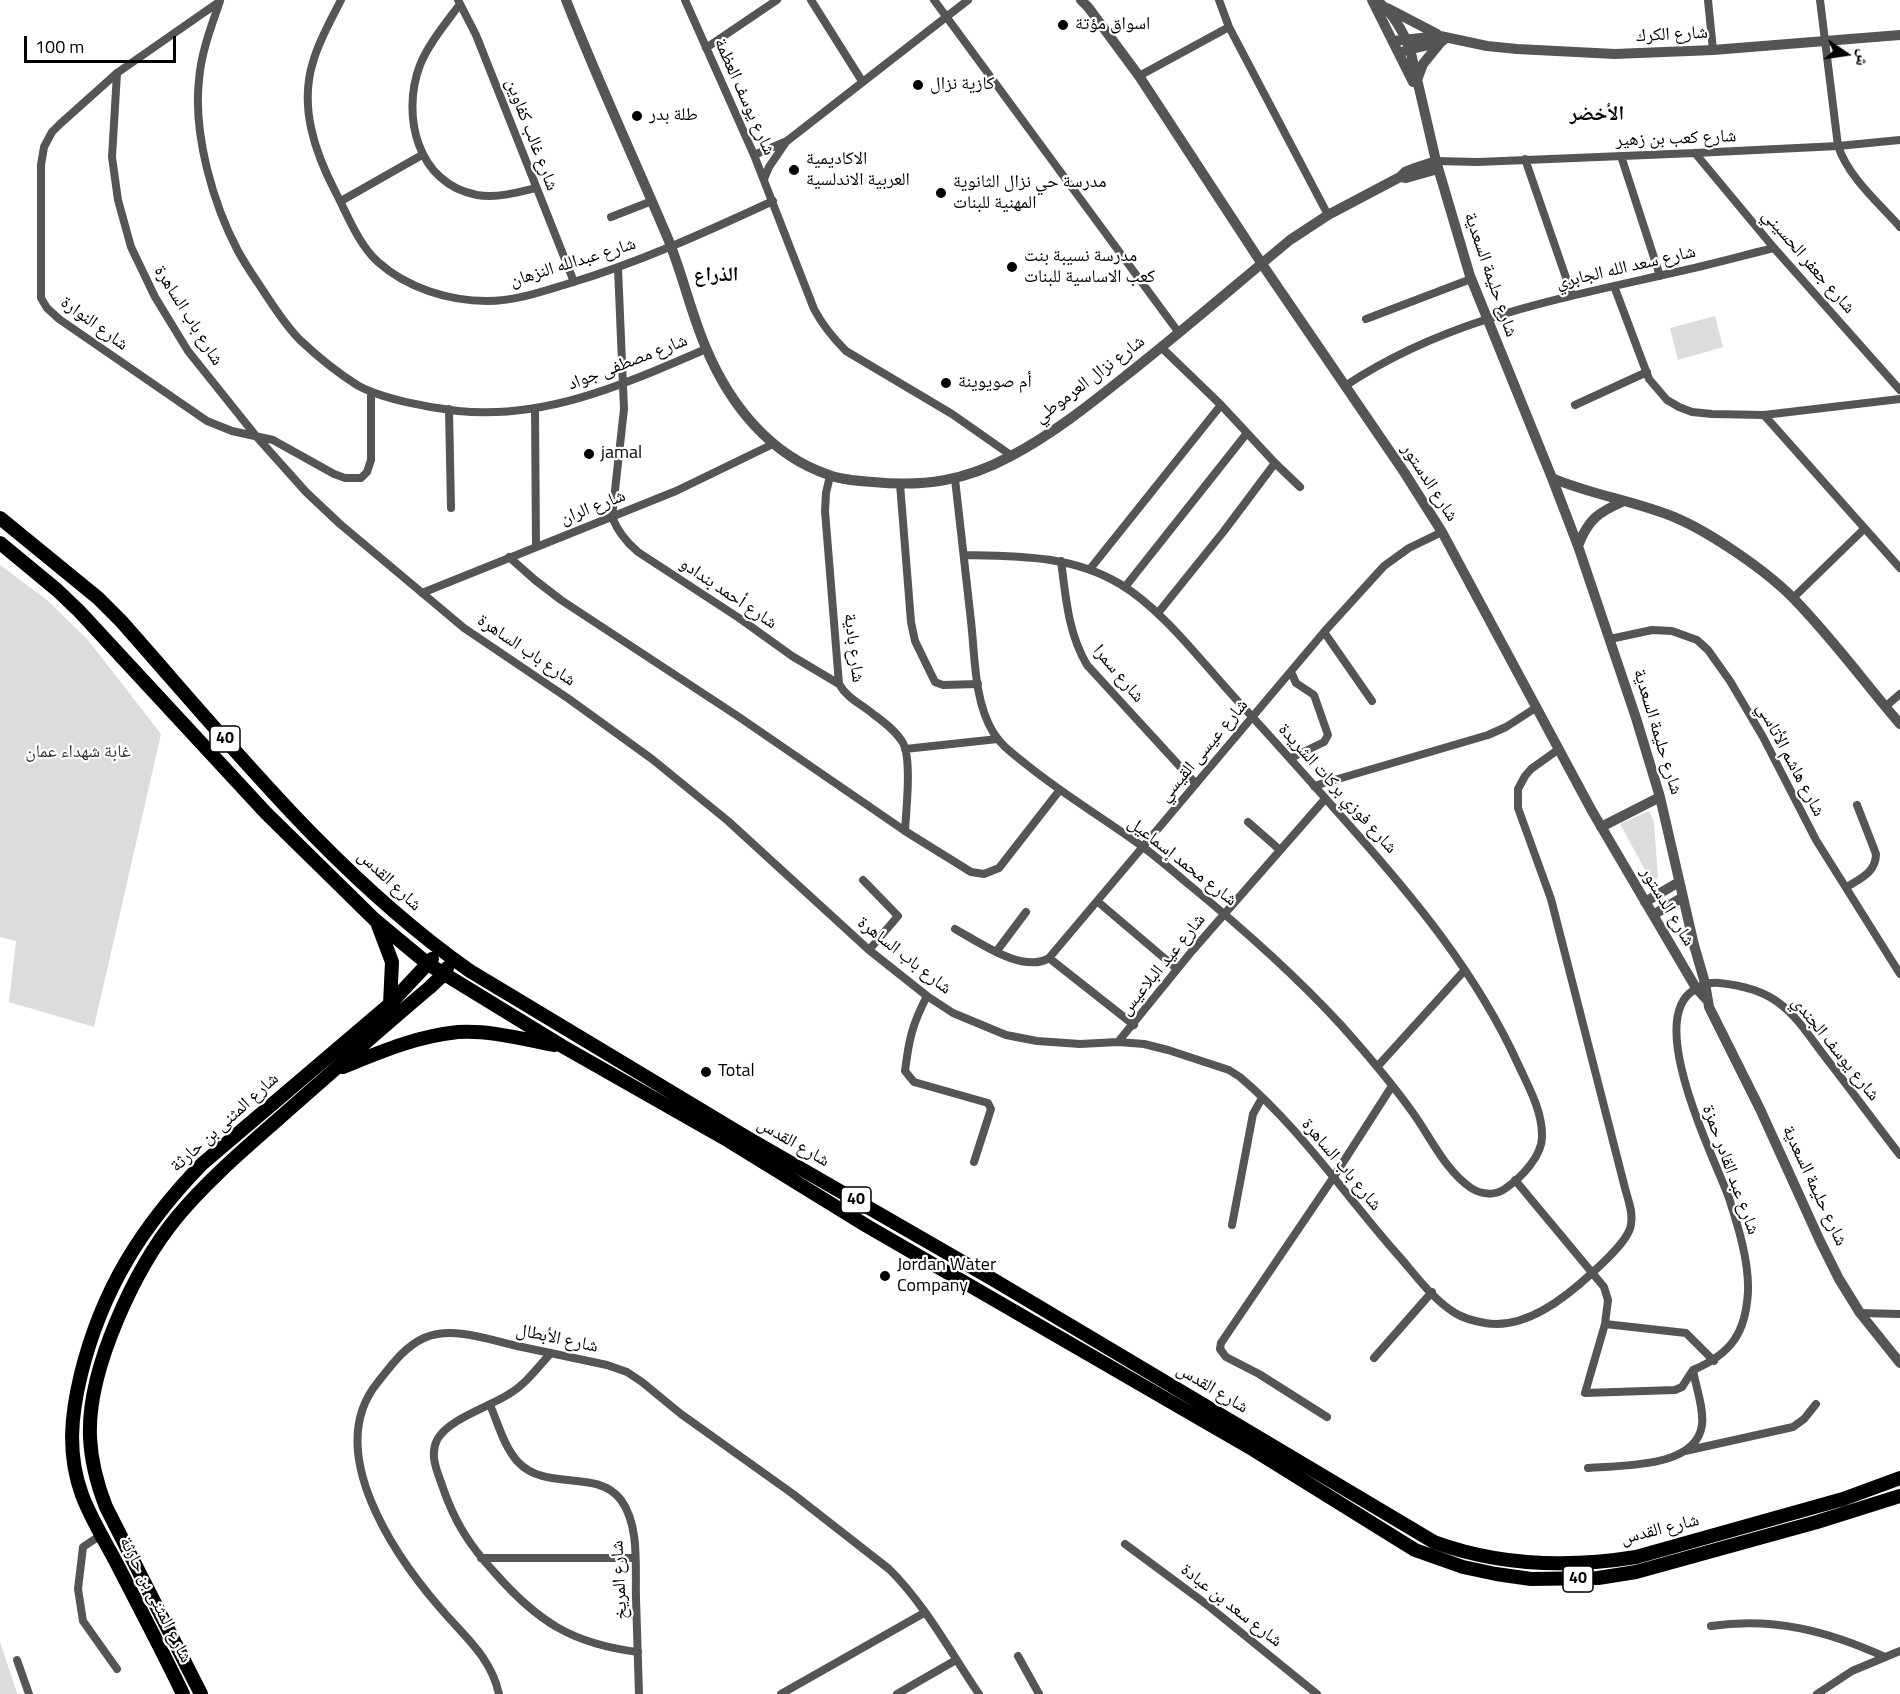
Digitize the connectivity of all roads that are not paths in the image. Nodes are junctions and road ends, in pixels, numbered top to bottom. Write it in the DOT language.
graph roads {
  1 [pos="341,0"];
  2 [pos="566,0"];
  3 [pos="685,0"];
  4 [pos="777,0"];
  5 [pos="812,0"];
  6 [pos="934,0"];
  7 [pos="968,0"];
  8 [pos="1219,0"];
  9 [pos="1708,0"];
  10 [pos="1821,0"];
  11 [pos="220,1"];
  12 [pos="459,2"];
  13 [pos="1085,2"];
  14 [pos="1376,2"];
  15 [pos="947,17"];
  16 [pos="1229,27"];
  17 [pos="1900,35"];
  18 [pos="1442,39"];
  19 [pos="1393,41"];
  20 [pos="1826,41"];
  21 [pos="1408,44"];
  22 [pos="706,48"];
  23 [pos="1713,50"];
  24 [pos="1398,52"];
  25 [pos="117,73"];
  26 [pos="1139,76"];
  27 [pos="862,81"];
  28 [pos="1418,85"];
  29 [pos="1900,140"];
  30 [pos="787,141"];
  31 [pos="1838,146"];
  32 [pos="1695,153"];
  33 [pos="422,155"];
  34 [pos="754,155"];
  35 [pos="1621,156"];
  36 [pos="1525,159"];
  37 [pos="1437,164"];
  38 [pos="764,178"];
  39 [pos="536,188"];
  40 [pos="340,201"];
  41 [pos="652,201"];
  42 [pos="773,201"];
  43 [pos="1328,215"];
  44 [pos="611,217"];
  45 [pos="1900,227"];
  46 [pos="671,246"];
  47 [pos="1774,248"];
  48 [pos="1262,264"];
  49 [pos="618,268"];
  50 [pos="1660,276"];
  51 [pos="1471,279"];
  52 [pos="574,282"];
  53 [pos="1614,285"];
  54 [pos="1572,295"];
  55 [pos="1486,318"];
  56 [pos="1366,319"];
  57 [pos="1179,333"];
  58 [pos="1161,347"];
  59 [pos="706,349"];
  60 [pos="1647,372"];
  61 [pos="624,385"];
  62 [pos="1345,386"];
  63 [pos="1900,390"];
  64 [pos="371,392"];
  65 [pos="1900,399"];
  66 [pos="1221,405"];
  67 [pos="1575,405"];
  68 [pos="449,409"];
  69 [pos="535,409"];
  70 [pos="1764,415"];
  71 [pos="1247,433"];
  72 [pos="256,436"];
  73 [pos="773,444"];
  74 [pos="1012,456"];
  75 [pos="1275,463"];
  76 [pos="830,476"];
  77 [pos="1552,478"];
  78 [pos="955,480"];
  79 [pos="900,484"];
  80 [pos="1300,487"];
  81 [pos="1624,501"];
  82 [pos="451,508"];
  83 [pos="612,517"];
  84 [pos="0,518"];
  85 [pos="1864,529"];
  86 [pos="1442,532"];
  87 [pos="0,543"];
  88 [pos="1578,546"];
  89 [pos="536,547"];
  90 [pos="963,555"];
  91 [pos="509,557"];
  92 [pos="1061,561"];
  93 [pos="1900,568"];
  94 [pos="1090,569"];
  95 [pos="1125,587"];
  96 [pos="422,593"];
  97 [pos="1793,598"];
  98 [pos="1158,613"];
  99 [pos="1324,632"];
  100 [pos="1610,639"];
  101 [pos="1291,672"];
  102 [pos="839,684"];
  103 [pos="978,684"];
  104 [pos="1900,694"];
  105 [pos="1372,701"];
  106 [pos="1538,707"];
  107 [pos="1885,707"];
  108 [pos="1253,718"];
  109 [pos="1900,724"];
  110 [pos="998,739"];
  111 [pos="905,749"];
  112 [pos="1559,749"];
  113 [pos="1291,758"];
  114 [pos="1196,784"];
  115 [pos="1314,786"];
  116 [pos="1059,791"];
  117 [pos="1660,797"];
  118 [pos="1325,799"];
  119 [pos="1857,805"];
  120 [pos="1248,822"];
  121 [pos="1601,826"];
  122 [pos="906,831"];
  123 [pos="1143,847"];
  124 [pos="1280,850"];
  125 [pos="863,880"];
  126 [pos="1679,882"];
  127 [pos="1847,887"];
  128 [pos="1683,897"];
  129 [pos="1097,901"];
  130 [pos="1645,902"];
  131 [pos="1026,912"];
  132 [pos="1224,914"];
  133 [pos="1653,915"];
  134 [pos="375,920"];
  135 [pos="955,929"];
  136 [pos="440,949"];
  137 [pos="869,950"];
  138 [pos="996,952"];
  139 [pos="452,958"];
  140 [pos="1049,958"];
  141 [pos="428,964"];
  142 [pos="1898,966"];
  143 [pos="1177,969"];
  144 [pos="1464,971"];
  145 [pos="1900,974"];
  146 [pos="443,975"];
  147 [pos="1701,986"];
  148 [pos="927,996"];
  149 [pos="1706,999"];
  150 [pos="390,1004"];
  151 [pos="1134,1025"];
  152 [pos="1118,1042"];
  153 [pos="562,1046"];
  154 [pos="1377,1067"];
  155 [pos="330,1073"];
  156 [pos="1392,1086"];
  157 [pos="1262,1098"];
  158 [pos="1900,1155"];
  159 [pos="974,1162"];
  160 [pos="1333,1178"];
  161 [pos="1515,1180"];
  162 [pos="1232,1225"];
  163 [pos="1593,1272"];
  164 [pos="1432,1292"];
  165 [pos="1860,1313"];
  166 [pos="1900,1314"];
  167 [pos="1605,1324"];
  168 [pos="551,1353"];
  169 [pos="1374,1358"];
  170 [pos="1713,1361"];
  171 [pos="1900,1363"];
  172 [pos="1693,1370"];
  173 [pos="1816,1404"];
  174 [pos="490,1405"];
  175 [pos="1327,1417"];
  176 [pos="1684,1451"];
  177 [pos="1588,1468"];
  178 [pos="1900,1478"];
  179 [pos="1900,1496"];
  180 [pos="101,1535"];
  181 [pos="1125,1544"];
  182 [pos="481,1558"];
  183 [pos="635,1558"];
  184 [pos="924,1613"];
  185 [pos="1711,1626"];
  186 [pos="1900,1651"];
  187 [pos="638,1652"];
  188 [pos="1018,1656"];
  189 [pos="1885,1656"];
  190 [pos="17,1660"];
  191 [pos="956,1660"];
  192 [pos="169,1665"];
  193 [pos="117,1669"];
  194 [pos="787,1692"];
  195 [pos="29,1694"];
  196 [pos="173,1694"];
  197 [pos="183,1694"];
  198 [pos="201,1694"];
  199 [pos="499,1694"];
  200 [pos="639,1694"];
  201 [pos="897,1694"];
  202 [pos="979,1694"];
  203 [pos="1039,1694"];
  204 [pos="1317,1694"];
  205 [pos="1816,1694"];
  1 -- 40 [label="street, شارع عبدالله النزهان"];
  2 -- 41 [label="street, شارع نزال العرموطي"];
  3 -- 22 [label="street, شارع يوسف العظمة"];
  4 -- 22 [label="street"];
  5 -- 27 [label="street"];
  6 -- 15 [label="street"];
  7 -- 15 [label="street"];
  8 -- 16 [label="street"];
  9 -- 23 [label="street"];
  10 -- 20 [label="street"];
  11 -- 25 [label="street, شارع النوارة"];
  11 -- 64 [label="street, شارع مصطفى جواد"];
  12 -- 33 [label="street"];
  12 -- 39 [label="street, شارع غالب كفاوين"];
  13 -- 26 [label="street, شارع الدستور"];
  14 -- 18 [label="street"];
  14 -- 19 [label="street, شارع حليمة السعدية"];
  14 -- 21 [label="street, شارع حليمة السعدية"];
  15 -- 27 [label="street"];
  15 -- 57 [label="street"];
  16 -- 26 [label="street"];
  16 -- 43 [label="street"];
  17 -- 20 [label="street, شارع الكرك"];
  18 -- 21 [label="street, شارع الكرك"];
  18 -- 23 [label="street, شارع الكرك"];
  18 -- 28 [label="street"];
  19 -- 21 [label="street, شارع الكرك"];
  19 -- 24 [label="street, شارع حليمة السعدية"];
  20 -- 23 [label="street, شارع الكرك"];
  20 -- 31 [label="street"];
  21 -- 24 [label="street, شارع الكرك"];
  21 -- 28 [label="street, شارع حليمة السعدية"];
  22 -- 34 [label="street, شارع يوسف العظمة"];
  24 -- 28 [label="street, شارع حليمة السعدية"];
  25 -- 72 [label="street, شارع باب الساهرة"];
  25 -- 72 [label="street, شارع النوارة"];
  26 -- 48 [label="street, شارع الدستور"];
  27 -- 30 [label="street"];
  28 -- 37 [label="street, شارع حليمة السعدية"];
  29 -- 31 [label="street, شارع كعب بن زهير"];
  30 -- 34 [label="street"];
  30 -- 38 [label="street"];
  31 -- 32 [label="street, شارع كعب بن زهير"];
  31 -- 45 [label="street"];
  32 -- 35 [label="street, شارع كعب بن زهير"];
  32 -- 47 [label="street, شارع جعفر الحسيني"];
  33 -- 39 [label="street"];
  33 -- 40 [label="street"];
  34 -- 38 [label="street, شارع يوسف العظمة"];
  35 -- 36 [label="street, شارع كعب بن زهير"];
  35 -- 50 [label="street"];
  36 -- 37 [label="street, شارع كعب بن زهير"];
  36 -- 54 [label="street"];
  37 -- 43 [label="street, شارع نزال العرموطي"];
  37 -- 51 [label="street, شارع حليمة السعدية"];
  38 -- 42 [label="street, شارع يوسف العظمة"];
  39 -- 52 [label="street, شارع غالب كفاوين"];
  40 -- 52 [label="street, شارع عبدالله النزهان"];
  41 -- 44 [label="street"];
  41 -- 46 [label="street, شارع نزال العرموطي"];
  42 -- 46 [label="street, شارع عبدالله النزهان"];
  42 -- 74 [label="street, شارع يوسف العظمة"];
  43 -- 48 [label="street, شارع نزال العرموطي"];
  46 -- 49 [label="street, شارع عبدالله النزهان"];
  46 -- 59 [label="street, شارع نزال العرموطي"];
  47 -- 50 [label="street, شارع سعد الله الجابري"];
  47 -- 63 [label="street, شارع جعفر الحسيني"];
  48 -- 57 [label="street, شارع نزال العرموطي"];
  48 -- 62 [label="street, شارع الدستور"];
  49 -- 52 [label="street, شارع عبدالله النزهان"];
  49 -- 61 [label="street"];
  50 -- 53 [label="street, شارع سعد الله الجابري"];
  51 -- 55 [label="street, شارع حليمة السعدية"];
  51 -- 56 [label="street"];
  53 -- 54 [label="street, شارع سعد الله الجابري"];
  53 -- 60 [label="street"];
  54 -- 55 [label="street, شارع سعد الله الجابري"];
  55 -- 62 [label="street, شارع سعد الله الجابري"];
  55 -- 77 [label="street, شارع حليمة السعدية"];
  57 -- 58 [label="street, شارع نزال العرموطي"];
  58 -- 66 [label="street"];
  58 -- 74 [label="street, شارع نزال العرموطي"];
  59 -- 61 [label="street, شارع مصطفى جواد"];
  59 -- 73 [label="street, شارع نزال العرموطي"];
  60 -- 67 [label="street"];
  60 -- 70 [label="street"];
  61 -- 69 [label="street, شارع مصطفى جواد"];
  61 -- 83 [label="street"];
  62 -- 86 [label="street, شارع الدستور"];
  64 -- 68 [label="street, شارع مصطفى جواد"];
  64 -- 72 [label="street, شارع النوارة"];
  65 -- 70 [label="street"];
  66 -- 71 [label="street"];
  66 -- 94 [label="street"];
  68 -- 69 [label="street, شارع مصطفى جواد"];
  68 -- 82 [label="street"];
  69 -- 89 [label="street"];
  70 -- 85 [label="street"];
  71 -- 75 [label="street"];
  71 -- 95 [label="street"];
  72 -- 96 [label="street, شارع باب الساهرة"];
  73 -- 76 [label="street, شارع نزال العرموطي"];
  73 -- 83 [label="street, شارع الران"];
  74 -- 78 [label="street, شارع نزال العرموطي"];
  75 -- 80 [label="street"];
  75 -- 98 [label="street"];
  76 -- 79 [label="street, شارع نزال العرموطي"];
  76 -- 102 [label="street, شارع بادية"];
  77 -- 81 [label="street"];
  77 -- 88 [label="street, شارع حليمة السعدية"];
  78 -- 79 [label="street, شارع نزال العرموطي"];
  78 -- 90 [label="street, شارع محمد إسماعيل"];
  79 -- 103 [label="street"];
  81 -- 88 [label="street"];
  81 -- 97 [label="street"];
  83 -- 89 [label="street, شارع الران"];
  83 -- 102 [label="street, شارع أحمد بندادو"];
  84 -- 136 [label="highway, شارع القدس / 40"];
  85 -- 93 [label="street"];
  85 -- 97 [label="street"];
  86 -- 99 [label="street, شارع عيسى القيسي"];
  86 -- 106 [label="street, شارع الدستور"];
  87 -- 134 [label="highway, شارع القدس / 40"];
  88 -- 100 [label="street, شارع حليمة السعدية"];
  89 -- 91 [label="street, شارع الران"];
  90 -- 92 [label="street, شارع فوزي بركات الشريدة"];
  90 -- 103 [label="street, شارع محمد إسماعيل"];
  91 -- 96 [label="street, شارع الران"];
  91 -- 122 [label="street"];
  92 -- 94 [label="street, شارع فوزي بركات الشريدة"];
  92 -- 114 [label="street, شارع سمرا"];
  94 -- 95 [label="street, شارع فوزي بركات الشريدة"];
  95 -- 98 [label="street, شارع فوزي بركات الشريدة"];
  96 -- 137 [label="street, شارع باب الساهرة"];
  97 -- 107 [label="street"];
  98 -- 108 [label="street, شارع فوزي بركات الشريدة"];
  99 -- 101 [label="street, شارع عيسى القيسي"];
  99 -- 105 [label="street"];
  100 -- 117 [label="street, شارع حليمة السعدية"];
  100 -- 127 [label="street, شارع هاشم الأتاسي"];
  101 -- 108 [label="street, شارع عيسى القيسي"];
  101 -- 113 [label="street"];
  102 -- 111 [label="street, شارع بادية"];
  103 -- 110 [label="street, شارع محمد إسماعيل"];
  104 -- 107 [label="street"];
  106 -- 112 [label="street, شارع الدستور"];
  106 -- 115 [label="street"];
  107 -- 109 [label="street"];
  108 -- 113 [label="street, شارع فوزي بركات الشريدة"];
  108 -- 114 [label="street, شارع عيسى القيسي"];
  110 -- 111 [label="street"];
  110 -- 116 [label="street, شارع محمد إسماعيل"];
  111 -- 122 [label="street"];
  112 -- 121 [label="street, شارع الدستور"];
  112 -- 163 [label="street, شارع باب الساهرة"];
  113 -- 115 [label="street, شارع فوزي بركات الشريدة"];
  114 -- 123 [label="street, شارع عيسى القيسي"];
  115 -- 118 [label="street, شارع فوزي بركات الشريدة"];
  116 -- 122 [label="street"];
  116 -- 123 [label="street, شارع محمد إسماعيل"];
  117 -- 121 [label="street"];
  117 -- 126 [label="street, شارع حليمة السعدية"];
  118 -- 124 [label="street, شارع عيد البلاعيس"];
  118 -- 144 [label="street, شارع فوزي بركات الشريدة"];
  119 -- 127 [label="street"];
  120 -- 124 [label="street"];
  121 -- 130 [label="street, شارع الدستور"];
  123 -- 129 [label="street, شارع عيسى القيسي"];
  123 -- 132 [label="street, شارع محمد إسماعيل"];
  124 -- 132 [label="street, شارع عيد البلاعيس"];
  125 -- 137 [label="street"];
  126 -- 128 [label="street, شارع حليمة السعدية"];
  126 -- 130 [label="street"];
  127 -- 142 [label="street, شارع هاشم الأتاسي"];
  128 -- 133 [label="street"];
  128 -- 147 [label="street, شارع حليمة السعدية"];
  129 -- 140 [label="street, شارع عيسى القيسي"];
  129 -- 143 [label="street"];
  130 -- 133 [label="street, شارع الدستور"];
  131 -- 138 [label="street"];
  132 -- 143 [label="street, شارع عيد البلاعيس"];
  132 -- 154 [label="street, شارع محمد إسماعيل"];
  133 -- 147 [label="street, شارع الدستور"];
  134 -- 141 [label="highway, شارع القدس / 40"];
  134 -- 150 [label="highway"];
  135 -- 138 [label="street"];
  136 -- 139 [label="highway, شارع القدس / 40"];
  136 -- 141 [label="highway, شارع المثنى بن حارثة"];
  137 -- 148 [label="street, شارع باب الساهرة"];
  138 -- 140 [label="street"];
  139 -- 146 [label="highway, شارع المثنى بن حارثة"];
  139 -- 178 [label="highway, شارع القدس / 40"];
  140 -- 151 [label="street"];
  141 -- 146 [label="highway, شارع القدس / 40"];
  141 -- 150 [label="highway, شارع المثنى بن حارثة"];
  142 -- 145 [label="street, شارع هاشم الأتاسي"];
  143 -- 151 [label="street, شارع عيد البلاعيس"];
  144 -- 154 [label="street"];
  144 -- 161 [label="street, شارع فوزي بركات الشريدة"];
  146 -- 153 [label="highway, شارع القدس / 40"];
  146 -- 155 [label="highway, شارع المثنى بن حارثة"];
  147 -- 149 [label="street, شارع الدستور"];
  147 -- 158 [label="street, شارع يوسف الجندي"];
  147 -- 170 [label="street, شارع عبد القادر حمزة"];
  148 -- 152 [label="street, شارع باب الساهرة"];
  148 -- 159 [label="street"];
  149 -- 165 [label="street, شارع حليمة السعدية"];
  150 -- 180 [label="highway, شارع المثنى بن حارثة"];
  151 -- 152 [label="street, شارع عيد البلاعيس"];
  152 -- 157 [label="street, شارع باب الساهرة"];
  153 -- 155 [label="highway"];
  153 -- 179 [label="highway, شارع القدس / 40"];
  154 -- 156 [label="street, شارع محمد إسماعيل"];
  155 -- 198 [label="highway, شارع المثنى بن حارثة"];
  156 -- 160 [label="street"];
  156 -- 161 [label="street, شارع محمد إسماعيل"];
  157 -- 160 [label="street, شارع باب الساهرة"];
  157 -- 162 [label="street"];
  160 -- 164 [label="street, شارع باب الساهرة"];
  160 -- 175 [label="street"];
  161 -- 163 [label="street"];
  163 -- 164 [label="street, شارع باب الساهرة"];
  163 -- 167 [label="street"];
  164 -- 169 [label="street"];
  165 -- 166 [label="street"];
  165 -- 171 [label="street, شارع حليمة السعدية"];
  167 -- 170 [label="street"];
  167 -- 172 [label="street"];
  168 -- 174 [label="street"];
  168 -- 184 [label="street, شارع الأبطال"];
  168 -- 199 [label="street, شارع الأبطال"];
  170 -- 172 [label="street, شارع عبد القادر حمزة"];
  172 -- 176 [label="street"];
  173 -- 176 [label="street"];
  174 -- 182 [label="street"];
  174 -- 183 [label="street, شارع المريخ"];
  176 -- 177 [label="street"];
  180 -- 192 [label="highway, شارع المثنى بن حارثة"];
  180 -- 193 [label="street"];
  181 -- 204 [label="street, شارع سعد بن عبادة"];
  182 -- 183 [label="street"];
  182 -- 187 [label="street"];
  183 -- 187 [label="street, شارع المريخ"];
  184 -- 191 [label="street, شارع الأبطال"];
  184 -- 194 [label="street"];
  185 -- 189 [label="street"];
  186 -- 189 [label="street"];
  187 -- 200 [label="street, شارع المريخ"];
  188 -- 203 [label="street"];
  189 -- 205 [label="street"];
  190 -- 195 [label="street"];
  191 -- 201 [label="street"];
  191 -- 202 [label="street, شارع الأبطال"];
  192 -- 196 [label="highway"];
  192 -- 197 [label="highway, شارع المثنى بن حارثة"];
}
